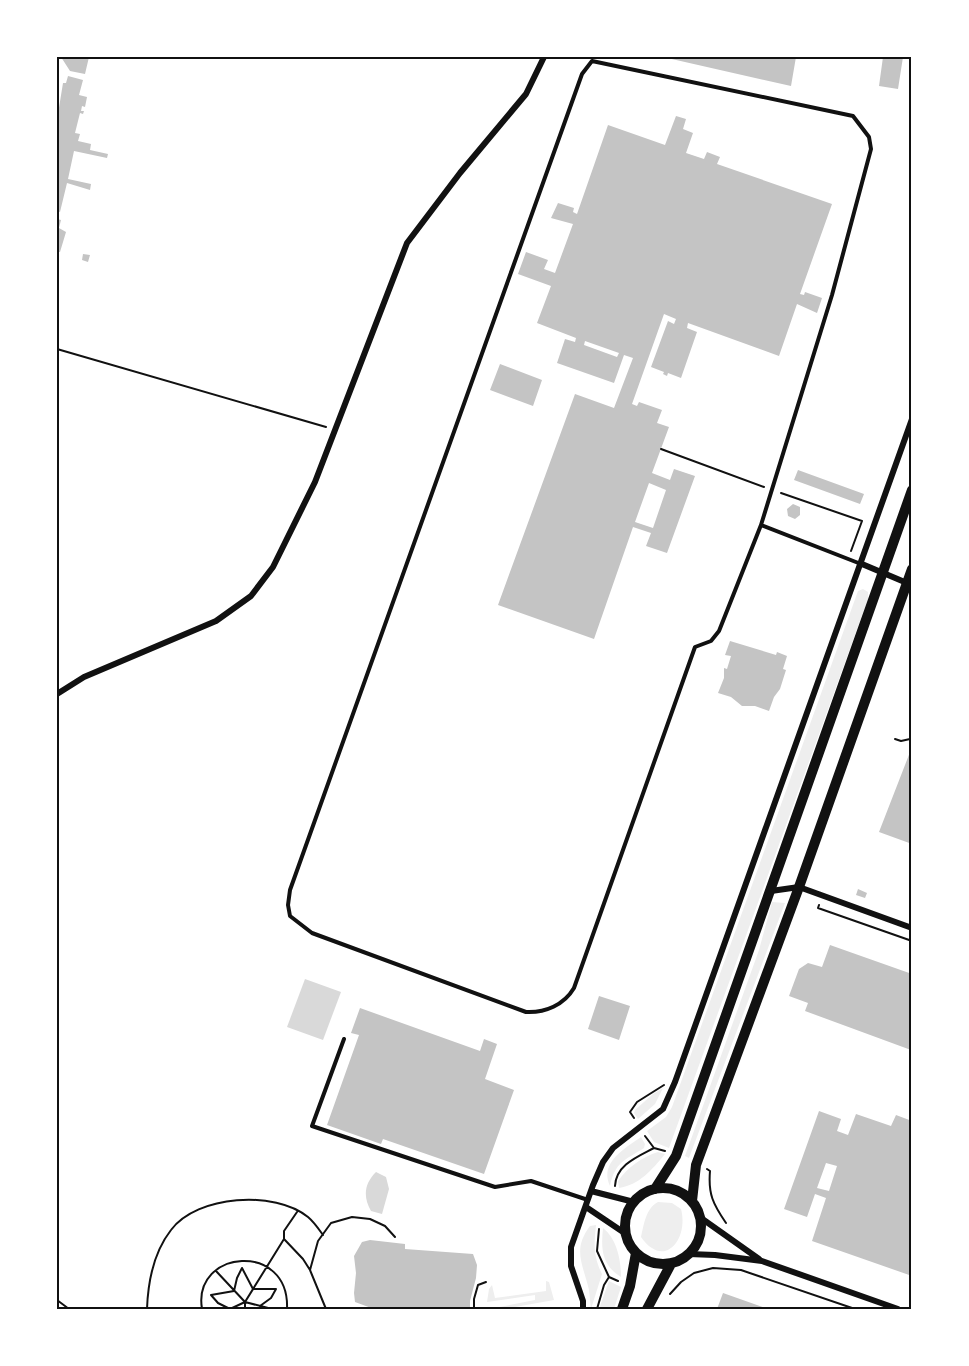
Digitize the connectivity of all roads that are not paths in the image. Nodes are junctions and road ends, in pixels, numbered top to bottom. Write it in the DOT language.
graph roads {
  1 [pos="544,57"];
  2 [pos="912,419"];
  3 [pos="912,490"];
  4 [pos="761,525"];
  5 [pos="862,564"];
  6 [pos="912,569"];
  7 [pos="884,574"];
  8 [pos="907,583"];
  9 [pos="57,694"];
  10 [pos="799,887"];
  11 [pos="771,891"];
  12 [pos="912,928"];
  13 [pos="344,1039"];
  14 [pos="656,1189"];
  15 [pos="591,1191"];
  16 [pos="692,1201"];
  17 [pos="634,1202"];
  18 [pos="587,1204"];
  19 [pos="700,1218"];
  20 [pos="626,1234"];
  21 [pos="636,1253"];
  22 [pos="689,1254"];
  23 [pos="762,1261"];
  24 [pos="671,1264"];
  25 [pos="583,1309"];
  26 [pos="622,1309"];
  27 [pos="647,1309"];
  28 [pos="897,1309"];
  1 -- 9 [label="street"];
  2 -- 5 [label="street"];
  3 -- 7 [label="main road"];
  4 -- 4 [label="lane"];
  4 -- 5 [label="lane"];
  5 -- 7 [label="street"];
  5 -- 15 [label="street"];
  6 -- 8 [label="main road"];
  7 -- 8 [label="street"];
  7 -- 11 [label="main road"];
  8 -- 10 [label="main road"];
  10 -- 11 [label="street"];
  10 -- 12 [label="street"];
  10 -- 16 [label="main road"];
  11 -- 14 [label="main road"];
  13 -- 18 [label="lane"];
  14 -- 16 [label="main road"];
  14 -- 17 [label="main road"];
  15 -- 17 [label="street"];
  15 -- 18 [label="street"];
  16 -- 19 [label="main road"];
  17 -- 20 [label="main road"];
  18 -- 20 [label="street"];
  18 -- 25 [label="street"];
  19 -- 22 [label="main road"];
  19 -- 23 [label="street"];
  20 -- 21 [label="main road"];
  21 -- 24 [label="main road"];
  21 -- 26 [label="main road"];
  22 -- 23 [label="street"];
  22 -- 24 [label="main road"];
  23 -- 28 [label="street"];
  24 -- 27 [label="main road"];
}
